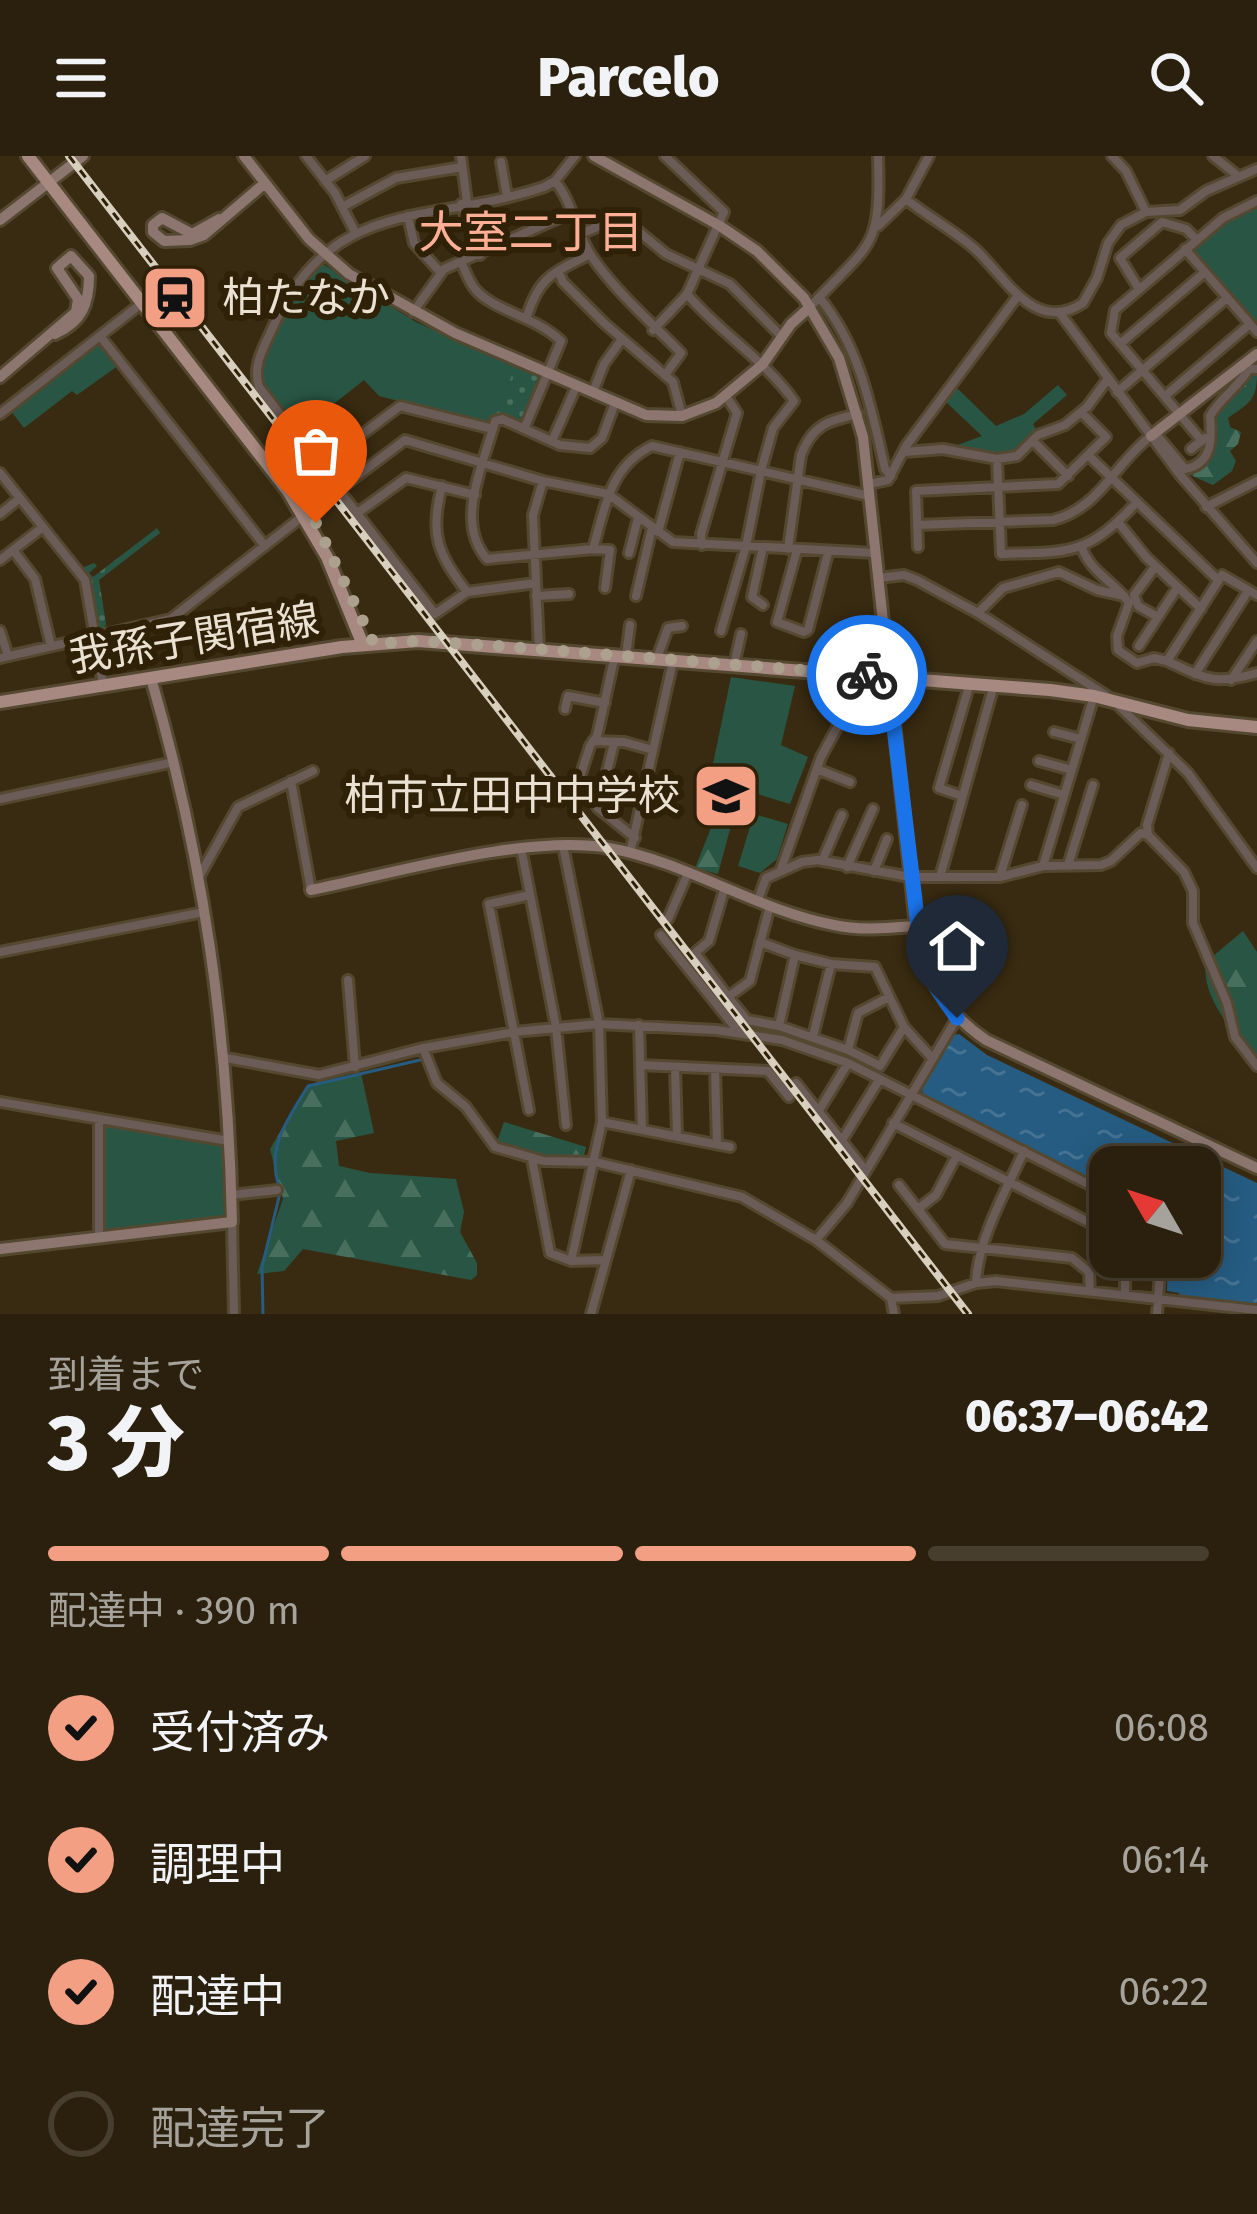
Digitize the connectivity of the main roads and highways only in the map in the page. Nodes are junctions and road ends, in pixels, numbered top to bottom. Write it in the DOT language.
graph roads {
  1 [pos="28,156"];
  2 [pos="38,156"];
  3 [pos="52,180"];
  4 [pos="307,513"];
  5 [pos="368,644"];
  6 [pos="0,702"];
  7 [pos="1257,727"];
  1 -- 3 [label="main road"];
  2 -- 3 [label="main road"];
  3 -- 4 [label="main road"];
  3 -- 4 [label="main road"];
  4 -- 5 [label="main road"];
  5 -- 6 [label="main road, 我孫子関宿線"];
  5 -- 7 [label="main road, 我孫子関宿線"];
}
